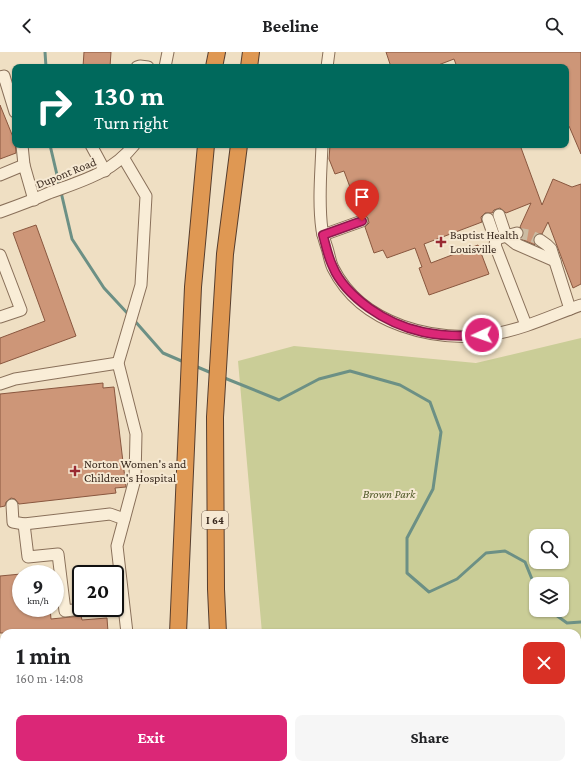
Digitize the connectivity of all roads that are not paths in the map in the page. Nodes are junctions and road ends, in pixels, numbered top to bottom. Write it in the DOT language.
graph roads {
  1 [pos="168,52"];
  2 [pos="217,52"];
  3 [pos="251,52"];
  4 [pos="329,52"];
  5 [pos="166,64"];
  6 [pos="215,64"];
  7 [pos="249,64"];
  8 [pos="327,64"];
  9 [pos="0,77"];
  10 [pos="12,102"];
  11 [pos="22,148"];
  12 [pos="93,148"];
  13 [pos="131,148"];
  14 [pos="206,148"];
  15 [pos="239,148"];
  16 [pos="322,148"];
  17 [pos="123,157"];
  18 [pos="24,165"];
  19 [pos="105,171"];
  20 [pos="0,175"];
  21 [pos="34,200"];
  22 [pos="0,212"];
  23 [pos="499,215"];
  24 [pos="488,219"];
  25 [pos="362,221"];
  26 [pos="517,233"];
  27 [pos="323,235"];
  28 [pos="506,236"];
  29 [pos="540,240"];
  30 [pos="496,242"];
  31 [pos="0,254"];
  32 [pos="555,261"];
  33 [pos="576,307"];
  34 [pos="0,317"];
  35 [pos="526,325"];
  36 [pos="118,363"];
  37 [pos="0,384"];
  38 [pos="12,505"];
  39 [pos="124,519"];
  40 [pos="24,524"];
  41 [pos="117,565"];
  42 [pos="180,578"];
  43 [pos="72,610"];
  44 [pos="122,617"];
  45 [pos="126,629"];
  46 [pos="178,629"];
  47 [pos="186,629"];
  48 [pos="218,629"];
  1 -- 5 [label="street"];
  2 -- 6 [label="highway"];
  3 -- 7 [label="highway"];
  4 -- 8 [label="street"];
  9 -- 10 [label="street"];
  11 -- 18 [label="street"];
  12 -- 19 [label="street"];
  13 -- 17 [label="street, Dupont Road"];
  14 -- 42 [label="highway"];
  15 -- 48 [label="highway, I 64"];
  16 -- 27 [label="street"];
  17 -- 19 [label="street, Dupont Road"];
  17 -- 36 [label="street"];
  18 -- 20 [label="street"];
  18 -- 21 [label="street"];
  19 -- 21 [label="street, Dupont Road"];
  21 -- 22 [label="street, Dupont Road"];
  23 -- 28 [label="street"];
  24 -- 30 [label="street"];
  25 -- 27 [label="street"];
  26 -- 28 [label="street"];
  27 -- 35 [label="street"];
  28 -- 30 [label="street"];
  28 -- 32 [label="street"];
  29 -- 32 [label="street"];
  30 -- 35 [label="street"];
  31 -- 34 [label="street"];
  32 -- 33 [label="street"];
  33 -- 35 [label="street"];
  36 -- 37 [label="street"];
  36 -- 39 [label="street"];
  38 -- 40 [label="street"];
  39 -- 40 [label="street"];
  39 -- 41 [label="street"];
  40 -- 43 [label="street"];
  42 -- 46 [label="highway"];
  42 -- 47 [label="highway"];
  44 -- 45 [label="street"];
}
